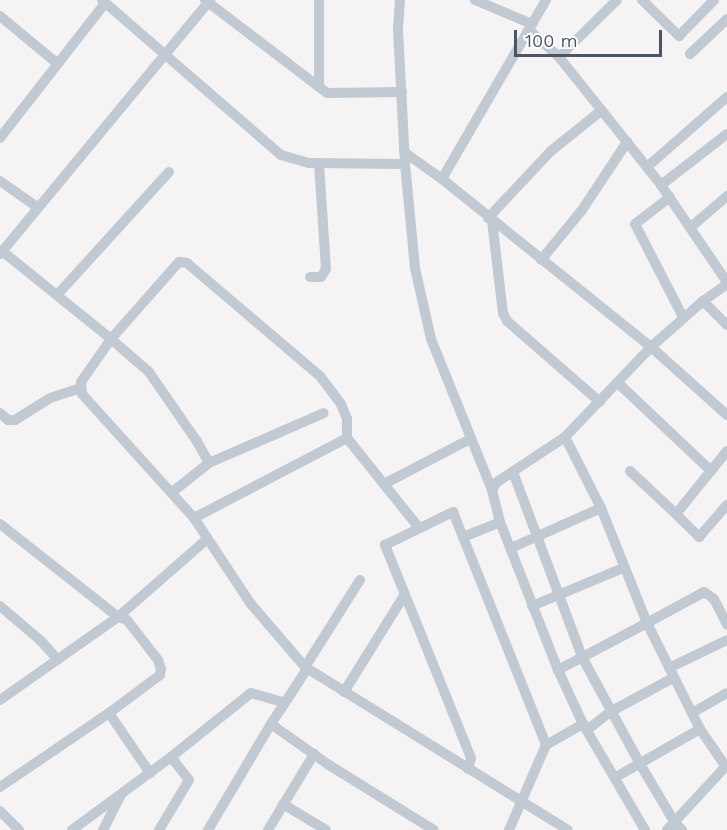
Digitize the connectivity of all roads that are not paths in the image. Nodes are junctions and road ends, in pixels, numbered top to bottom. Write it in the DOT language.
graph roads {
  1 [pos="319,0"];
  2 [pos="400,0"];
  3 [pos="546,0"];
  4 [pos="617,0"];
  5 [pos="642,0"];
  6 [pos="714,0"];
  7 [pos="104,1"];
  8 [pos="207,1"];
  9 [pos="478,1"];
  10 [pos="727,19"];
  11 [pos="2,21"];
  12 [pos="531,27"];
  13 [pos="165,52"];
  14 [pos="690,54"];
  15 [pos="559,57"];
  16 [pos="58,64"];
  17 [pos="319,87"];
  18 [pos="402,92"];
  19 [pos="727,97"];
  20 [pos="602,110"];
  21 [pos="727,134"];
  22 [pos="0,138"];
  23 [pos="627,142"];
  24 [pos="405,158"];
  25 [pos="319,163"];
  26 [pos="646,167"];
  27 [pos="169,172"];
  28 [pos="442,179"];
  29 [pos="0,181"];
  30 [pos="661,185"];
  31 [pos="727,196"];
  32 [pos="670,197"];
  33 [pos="37,207"];
  34 [pos="490,219"];
  35 [pos="691,227"];
  36 [pos="1,253"];
  37 [pos="541,260"];
  38 [pos="310,277"];
  39 [pos="727,283"];
  40 [pos="58,294"];
  41 [pos="703,301"];
  42 [pos="683,317"];
  43 [pos="727,325"];
  44 [pos="111,339"];
  45 [pos="651,347"];
  46 [pos="618,383"];
  47 [pos="81,388"];
  48 [pos="600,402"];
  49 [pos="0,413"];
  50 [pos="324,413"];
  51 [pos="727,415"];
  52 [pos="566,437"];
  53 [pos="347,438"];
  54 [pos="471,440"];
  55 [pos="727,451"];
  56 [pos="209,463"];
  57 [pos="630,471"];
  58 [pos="711,471"];
  59 [pos="513,472"];
  60 [pos="384,484"];
  61 [pos="492,490"];
  62 [pos="171,493"];
  63 [pos="727,505"];
  64 [pos="601,508"];
  65 [pos="676,514"];
  66 [pos="194,518"];
  67 [pos="500,522"];
  68 [pos="0,524"];
  69 [pos="419,528"];
  70 [pos="463,537"];
  71 [pos="537,537"];
  72 [pos="206,540"];
  73 [pos="511,548"];
  74 [pos="623,568"];
  75 [pos="360,580"];
  76 [pos="405,594"];
  77 [pos="558,596"];
  78 [pos="0,606"];
  79 [pos="532,606"];
  80 [pos="118,617"];
  81 [pos="647,623"];
  82 [pos="727,625"];
  83 [pos="727,640"];
  84 [pos="582,657"];
  85 [pos="58,660"];
  86 [pos="306,668"];
  87 [pos="558,670"];
  88 [pos="671,673"];
  89 [pos="344,692"];
  90 [pos="727,693"];
  91 [pos="0,700"];
  92 [pos="285,704"];
  93 [pos="610,712"];
  94 [pos="109,713"];
  95 [pos="692,713"];
  96 [pos="271,724"];
  97 [pos="585,727"];
  98 [pos="700,729"];
  99 [pos="546,745"];
  100 [pos="314,754"];
  101 [pos="171,757"];
  102 [pos="640,764"];
  103 [pos="726,766"];
  104 [pos="468,769"];
  105 [pos="150,773"];
  106 [pos="616,777"];
  107 [pos="0,787"];
  108 [pos="121,794"];
  109 [pos="524,801"];
  110 [pos="284,804"];
  111 [pos="0,811"];
  112 [pos="675,828"];
  113 [pos="19,830"];
  114 [pos="72,830"];
  115 [pos="102,830"];
  116 [pos="159,830"];
  117 [pos="208,830"];
  118 [pos="268,830"];
  119 [pos="326,830"];
  120 [pos="434,830"];
  121 [pos="509,830"];
  122 [pos="568,830"];
  123 [pos="645,830"];
  1 -- 17 [label="street"];
  2 -- 18 [label="street"];
  3 -- 12 [label="street"];
  4 -- 15 [label="street"];
  5 -- 6 [label="street"];
  7 -- 13 [label="street"];
  7 -- 16 [label="street"];
  8 -- 13 [label="street"];
  8 -- 17 [label="street"];
  9 -- 12 [label="street"];
  10 -- 14 [label="street"];
  11 -- 16 [label="street"];
  12 -- 15 [label="street"];
  12 -- 28 [label="street"];
  13 -- 25 [label="street"];
  13 -- 33 [label="street"];
  15 -- 20 [label="street"];
  16 -- 22 [label="street"];
  17 -- 18 [label="street"];
  18 -- 24 [label="street"];
  19 -- 26 [label="street"];
  20 -- 23 [label="street"];
  20 -- 34 [label="street"];
  21 -- 30 [label="street"];
  23 -- 26 [label="street"];
  23 -- 37 [label="street"];
  24 -- 25 [label="street"];
  24 -- 28 [label="street"];
  24 -- 54 [label="street"];
  25 -- 38 [label="street"];
  26 -- 30 [label="street"];
  27 -- 40 [label="street"];
  28 -- 34 [label="street"];
  29 -- 33 [label="street"];
  30 -- 32 [label="street"];
  31 -- 35 [label="street"];
  32 -- 35 [label="street"];
  32 -- 42 [label="street"];
  33 -- 36 [label="street"];
  34 -- 37 [label="street"];
  34 -- 48 [label="street"];
  35 -- 39 [label="street"];
  36 -- 40 [label="street"];
  37 -- 45 [label="street"];
  39 -- 41 [label="street"];
  40 -- 44 [label="street"];
  41 -- 42 [label="street"];
  41 -- 43 [label="street"];
  42 -- 45 [label="street"];
  44 -- 47 [label="street"];
  44 -- 53 [label="street"];
  44 -- 56 [label="street"];
  45 -- 46 [label="street"];
  45 -- 51 [label="street"];
  46 -- 48 [label="street"];
  46 -- 58 [label="street"];
  47 -- 49 [label="street"];
  47 -- 62 [label="street"];
  48 -- 52 [label="street"];
  50 -- 56 [label="street"];
  52 -- 59 [label="street"];
  52 -- 64 [label="street"];
  53 -- 60 [label="street"];
  53 -- 66 [label="street"];
  54 -- 60 [label="street"];
  54 -- 61 [label="street"];
  55 -- 58 [label="street"];
  56 -- 62 [label="street"];
  57 -- 65 [label="street"];
  58 -- 65 [label="street"];
  59 -- 61 [label="street"];
  59 -- 71 [label="street"];
  60 -- 69 [label="street"];
  61 -- 67 [label="street"];
  62 -- 66 [label="street"];
  63 -- 65 [label="street"];
  64 -- 71 [label="street"];
  64 -- 74 [label="street"];
  66 -- 72 [label="street"];
  67 -- 70 [label="street"];
  67 -- 73 [label="street"];
  68 -- 80 [label="street"];
  69 -- 70 [label="street"];
  69 -- 76 [label="street"];
  70 -- 99 [label="street"];
  71 -- 73 [label="street"];
  71 -- 77 [label="street"];
  72 -- 80 [label="street"];
  72 -- 86 [label="street"];
  73 -- 79 [label="street"];
  74 -- 77 [label="street"];
  74 -- 81 [label="street"];
  75 -- 86 [label="street"];
  76 -- 89 [label="street"];
  76 -- 104 [label="street"];
  77 -- 79 [label="street"];
  77 -- 84 [label="street"];
  78 -- 85 [label="street"];
  79 -- 87 [label="street"];
  80 -- 85 [label="street"];
  80 -- 94 [label="street"];
  81 -- 82 [label="street"];
  81 -- 84 [label="street"];
  81 -- 88 [label="street"];
  83 -- 88 [label="street"];
  84 -- 87 [label="street"];
  84 -- 93 [label="street"];
  85 -- 91 [label="street"];
  86 -- 89 [label="street"];
  86 -- 92 [label="street"];
  87 -- 97 [label="street"];
  88 -- 93 [label="street"];
  88 -- 95 [label="street"];
  89 -- 104 [label="street"];
  90 -- 95 [label="street"];
  92 -- 96 [label="street"];
  92 -- 101 [label="street"];
  93 -- 97 [label="street"];
  93 -- 102 [label="street"];
  94 -- 105 [label="street"];
  94 -- 107 [label="street"];
  95 -- 98 [label="street"];
  96 -- 100 [label="street"];
  96 -- 117 [label="street"];
  97 -- 99 [label="street"];
  97 -- 106 [label="street"];
  98 -- 102 [label="street"];
  98 -- 103 [label="street"];
  99 -- 109 [label="street"];
  100 -- 110 [label="street"];
  100 -- 120 [label="street"];
  101 -- 105 [label="street"];
  101 -- 116 [label="street"];
  102 -- 106 [label="street"];
  102 -- 112 [label="street"];
  103 -- 112 [label="street"];
  104 -- 109 [label="street"];
  105 -- 108 [label="street"];
  106 -- 123 [label="street"];
  108 -- 114 [label="street"];
  108 -- 115 [label="street"];
  109 -- 121 [label="street"];
  109 -- 122 [label="street"];
  110 -- 118 [label="street"];
  110 -- 119 [label="street"];
  111 -- 113 [label="street"];
}
